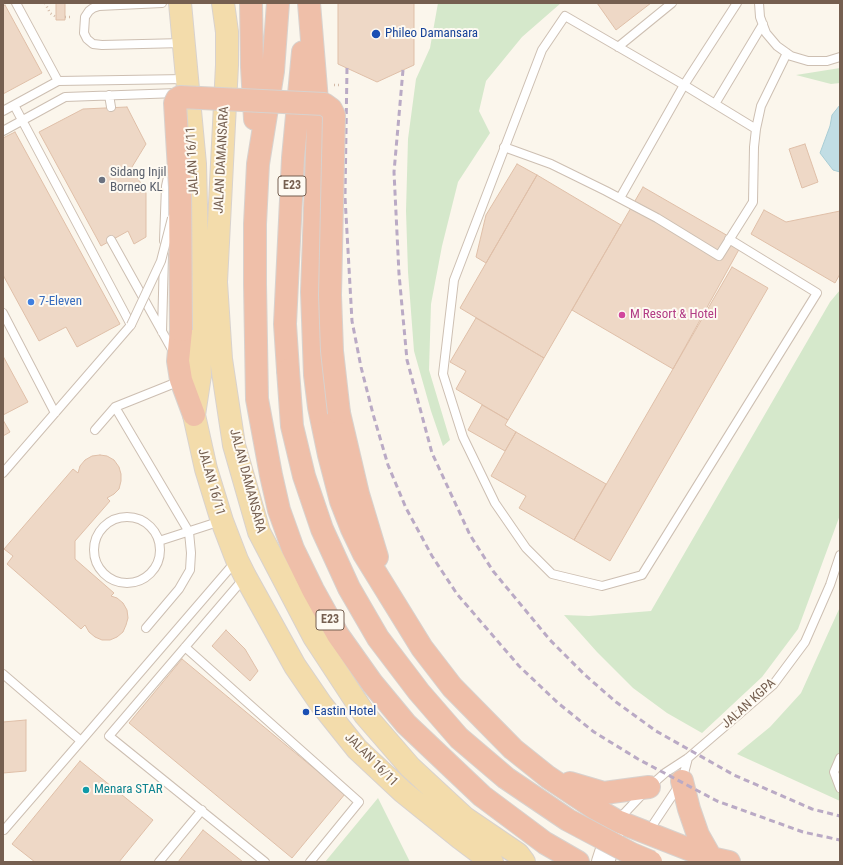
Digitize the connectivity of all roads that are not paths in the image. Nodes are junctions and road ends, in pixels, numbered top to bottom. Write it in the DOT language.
graph roads {
  1 [pos="16,3"];
  2 [pos="162,3"];
  3 [pos="180,3"];
  4 [pos="224,3"];
  5 [pos="251,3"];
  6 [pos="278,3"];
  7 [pos="308,3"];
  8 [pos="672,3"];
  9 [pos="738,3"];
  10 [pos="759,3"];
  11 [pos="763,24"];
  12 [pos="184,43"];
  13 [pos="618,47"];
  14 [pos="787,53"];
  15 [pos="840,57"];
  16 [pos="58,81"];
  17 [pos="684,85"];
  18 [pos="188,86"];
  19 [pos="109,95"];
  20 [pos="715,104"];
  21 [pos="14,105"];
  22 [pos="111,107"];
  23 [pos="3,111"];
  24 [pos="22,121"];
  25 [pos="756,128"];
  26 [pos="3,131"];
  27 [pos="504,147"];
  28 [pos="195,164"];
  29 [pos="258,164"];
  30 [pos="180,187"];
  31 [pos="620,198"];
  32 [pos="729,239"];
  33 [pos="111,240"];
  34 [pos="3,313"];
  35 [pos="131,325"];
  36 [pos="171,331"];
  37 [pos="179,371"];
  38 [pos="115,407"];
  39 [pos="55,413"];
  40 [pos="194,415"];
  41 [pos="95,430"];
  42 [pos="3,473"];
  43 [pos="222,521"];
  44 [pos="189,532"];
  45 [pos="159,541"];
  46 [pos="840,555"];
  47 [pos="241,568"];
  48 [pos="386,590"];
  49 [pos="146,628"];
  50 [pos="185,647"];
  51 [pos="3,674"];
  52 [pos="81,741"];
  53 [pos="688,758"];
  54 [pos="840,758"];
  55 [pos="548,776"];
  56 [pos="682,781"];
  57 [pos="649,786"];
  58 [pos="840,788"];
  59 [pos="202,810"];
  60 [pos="617,821"];
  61 [pos="4,830"];
  62 [pos="647,833"];
  63 [pos="460,838"];
  64 [pos="720,860"];
  65 [pos="159,862"];
  66 [pos="265,862"];
  67 [pos="310,862"];
  68 [pos="477,862"];
  69 [pos="492,862"];
  70 [pos="524,862"];
  71 [pos="578,862"];
  72 [pos="603,862"];
  73 [pos="636,862"];
  74 [pos="651,862"];
  1 -- 16 [label="lane"];
  2 -- 12 [label="lane"];
  3 -- 12 [label="main road, JALAN 16/11"];
  4 -- 70 [label="main road, JALAN DAMANSARA"];
  5 -- 29 [label="highway"];
  6 -- 29 [label="highway, E23"];
  7 -- 48 [label="highway"];
  7 -- 74 [label="highway, E23, bridge"];
  8 -- 13 [label="lane"];
  9 -- 17 [label="lane"];
  10 -- 11 [label="lane"];
  11 -- 14 [label="lane"];
  11 -- 20 [label="lane"];
  12 -- 18 [label="main road, JALAN 16/11"];
  13 -- 17 [label="lane"];
  13 -- 27 [label="lane"];
  14 -- 15 [label="lane"];
  14 -- 25 [label="lane"];
  16 -- 18 [label="lane"];
  16 -- 21 [label="lane"];
  17 -- 20 [label="lane"];
  17 -- 31 [label="lane"];
  18 -- 19 [label="lane"];
  18 -- 28 [label="main road, JALAN 16/11"];
  19 -- 22 [label="lane"];
  19 -- 24 [label="lane"];
  20 -- 25 [label="lane"];
  21 -- 23 [label="lane"];
  21 -- 24 [label="lane"];
  24 -- 26 [label="lane"];
  24 -- 35 [label="lane"];
  25 -- 32 [label="lane"];
  27 -- 31 [label="lane"];
  27 -- 32 [label="lane"];
  28 -- 36 [label="lane"];
  28 -- 40 [label="main road, JALAN 16/11"];
  29 -- 71 [label="highway, E23"];
  30 -- 35 [label="lane, bridge"];
  30 -- 36 [label="highway, bridge"];
  30 -- 48 [label="highway, bridge"];
  31 -- 32 [label="lane"];
  33 -- 36 [label="lane"];
  34 -- 39 [label="lane"];
  35 -- 39 [label="lane"];
  36 -- 37 [label="highway"];
  37 -- 38 [label="lane"];
  37 -- 40 [label="highway"];
  38 -- 41 [label="lane"];
  38 -- 44 [label="lane"];
  39 -- 42 [label="lane"];
  40 -- 43 [label="main road, JALAN 16/11"];
  43 -- 44 [label="lane"];
  43 -- 47 [label="main road, JALAN 16/11"];
  44 -- 45 [label="lane"];
  44 -- 49 [label="lane"];
  45 -- 45 [label="lane"];
  46 -- 53 [label="lane, JALAN KGPA"];
  47 -- 50 [label="lane"];
  47 -- 52 [label="lane"];
  47 -- 63 [label="main road, JALAN 16/11"];
  48 -- 55 [label="highway"];
  50 -- 59 [label="lane"];
  50 -- 67 [label="lane"];
  51 -- 52 [label="lane"];
  52 -- 61 [label="lane"];
  53 -- 56 [label="lane"];
  53 -- 57 [label="lane, JALAN KGPA"];
  54 -- 58 [label="lane"];
  55 -- 57 [label="highway"];
  55 -- 60 [label="highway"];
  56 -- 62 [label="lane"];
  56 -- 64 [label="highway"];
  57 -- 60 [label="lane, JALAN KGPA"];
  59 -- 65 [label="lane"];
  59 -- 66 [label="lane"];
  60 -- 62 [label="highway"];
  60 -- 72 [label="main road"];
  62 -- 64 [label="highway"];
  62 -- 73 [label="main road"];
  63 -- 68 [label="main road"];
  63 -- 69 [label="main road, JALAN 16/11"];
}
